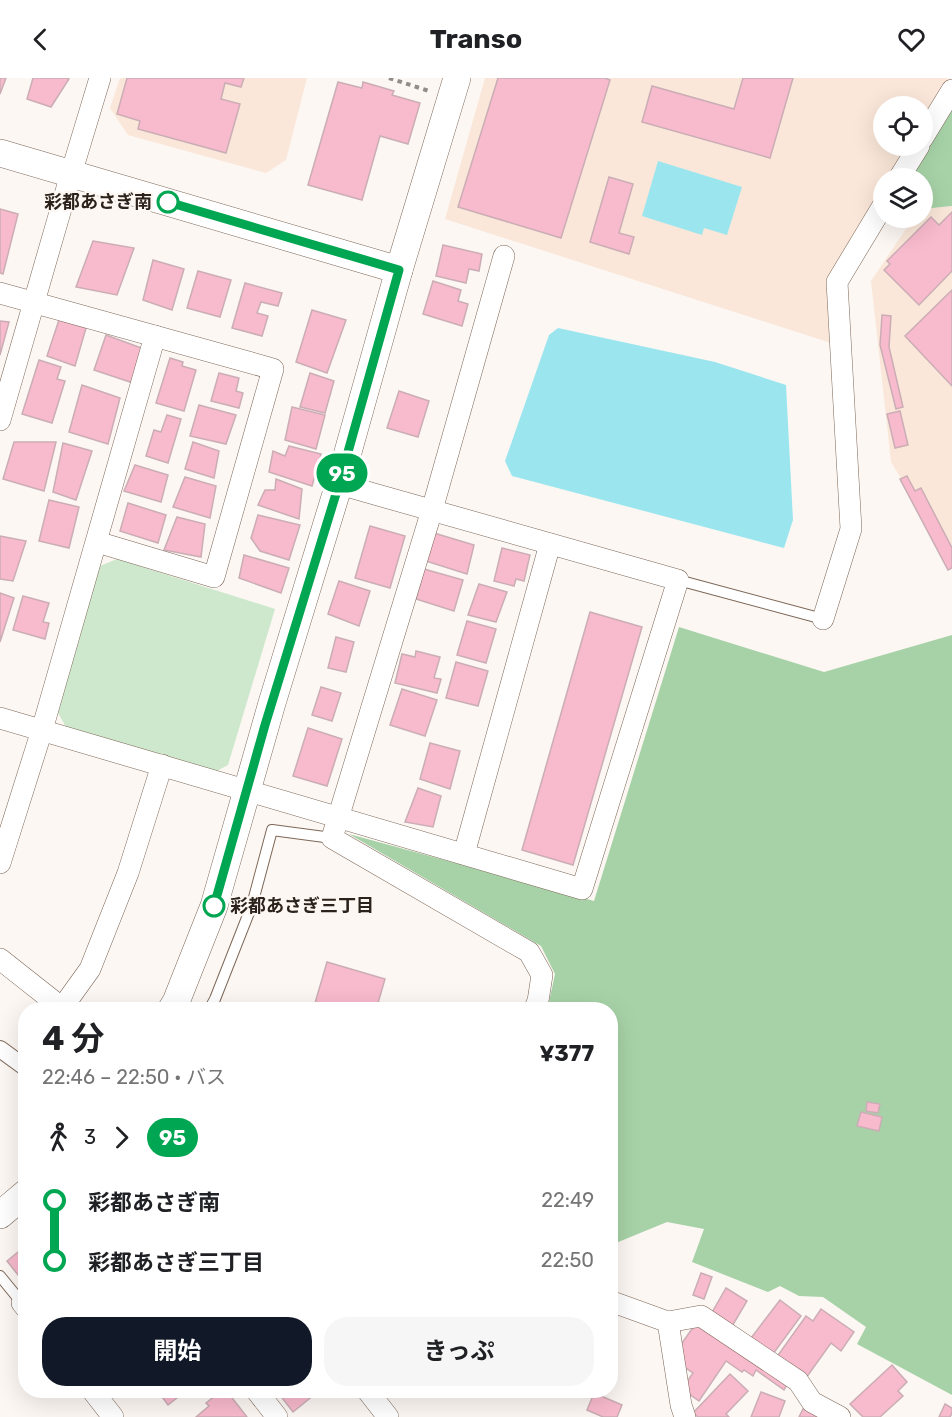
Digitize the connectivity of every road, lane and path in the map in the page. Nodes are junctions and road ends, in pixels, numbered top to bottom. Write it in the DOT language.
graph roads {
  1 [pos="100,78"];
  2 [pos="390,78"];
  3 [pos="457,78"];
  4 [pos="952,90"];
  5 [pos="433,92"];
  6 [pos="933,121"];
  7 [pos="0,153"];
  8 [pos="71,174"];
  9 [pos="873,222"];
  10 [pos="504,256"];
  11 [pos="399,270"];
  12 [pos="0,293"];
  13 [pos="34,302"];
  14 [pos="155,336"];
  15 [pos="0,420"];
  16 [pos="339,484"];
  17 [pos="432,510"];
  18 [pos="97,542"];
  19 [pos="550,544"];
  20 [pos="678,580"];
  21 [pos="823,619"];
  22 [pos="0,718"];
  23 [pos="42,730"];
  24 [pos="162,765"];
  25 [pos="246,790"];
  26 [pos="340,818"];
  27 [pos="333,838"];
  28 [pos="464,854"];
  29 [pos="0,863"];
  30 [pos="0,959"];
  31 [pos="54,1002"];
  32 [pos="66,1002"];
  33 [pos="176,1002"];
  34 [pos="213,1002"];
  35 [pos="538,1002"];
  36 [pos="0,1049"];
  37 [pos="18,1062"];
  38 [pos="18,1200"];
  39 [pos="0,1215"];
  40 [pos="0,1276"];
  41 [pos="18,1298"];
  42 [pos="618,1304"];
  43 [pos="668,1322"];
  44 [pos="98,1398"];
  45 [pos="262,1398"];
  46 [pos="373,1398"];
  47 [pos="113,1417"];
  48 [pos="277,1417"];
  49 [pos="388,1417"];
  50 [pos="686,1417"];
  51 [pos="840,1417"];
  1 -- 8 [label="street"];
  2 -- 5 [label="path"];
  3 -- 11 [label="street"];
  4 -- 6 [label="street"];
  7 -- 8 [label="street"];
  8 -- 11 [label="street"];
  8 -- 13 [label="street"];
  9 -- 21 [label="street"];
  10 -- 17 [label="street"];
  11 -- 16 [label="street"];
  12 -- 13 [label="street"];
  13 -- 14 [label="street"];
  13 -- 15 [label="street"];
  14 -- 18 [label="street"];
  14 -- 18 [label="street"];
  16 -- 17 [label="street"];
  16 -- 25 [label="street"];
  17 -- 19 [label="street"];
  17 -- 26 [label="street"];
  18 -- 23 [label="street"];
  19 -- 20 [label="street"];
  19 -- 28 [label="street"];
  20 -- 21 [label="lane"];
  20 -- 28 [label="street"];
  22 -- 23 [label="street"];
  23 -- 24 [label="street"];
  23 -- 29 [label="street"];
  24 -- 25 [label="street"];
  24 -- 32 [label="street"];
  25 -- 26 [label="street"];
  25 -- 33 [label="street"];
  26 -- 27 [label="street"];
  26 -- 28 [label="street"];
  27 -- 34 [label="lane"];
  27 -- 35 [label="street"];
  30 -- 31 [label="street"];
  36 -- 37 [label="street"];
  38 -- 39 [label="street"];
  40 -- 41 [label="lane"];
  42 -- 43 [label="street"];
  43 -- 50 [label="street"];
  43 -- 51 [label="street"];
  44 -- 47 [label="street"];
  45 -- 48 [label="street"];
  46 -- 49 [label="street"];
}
